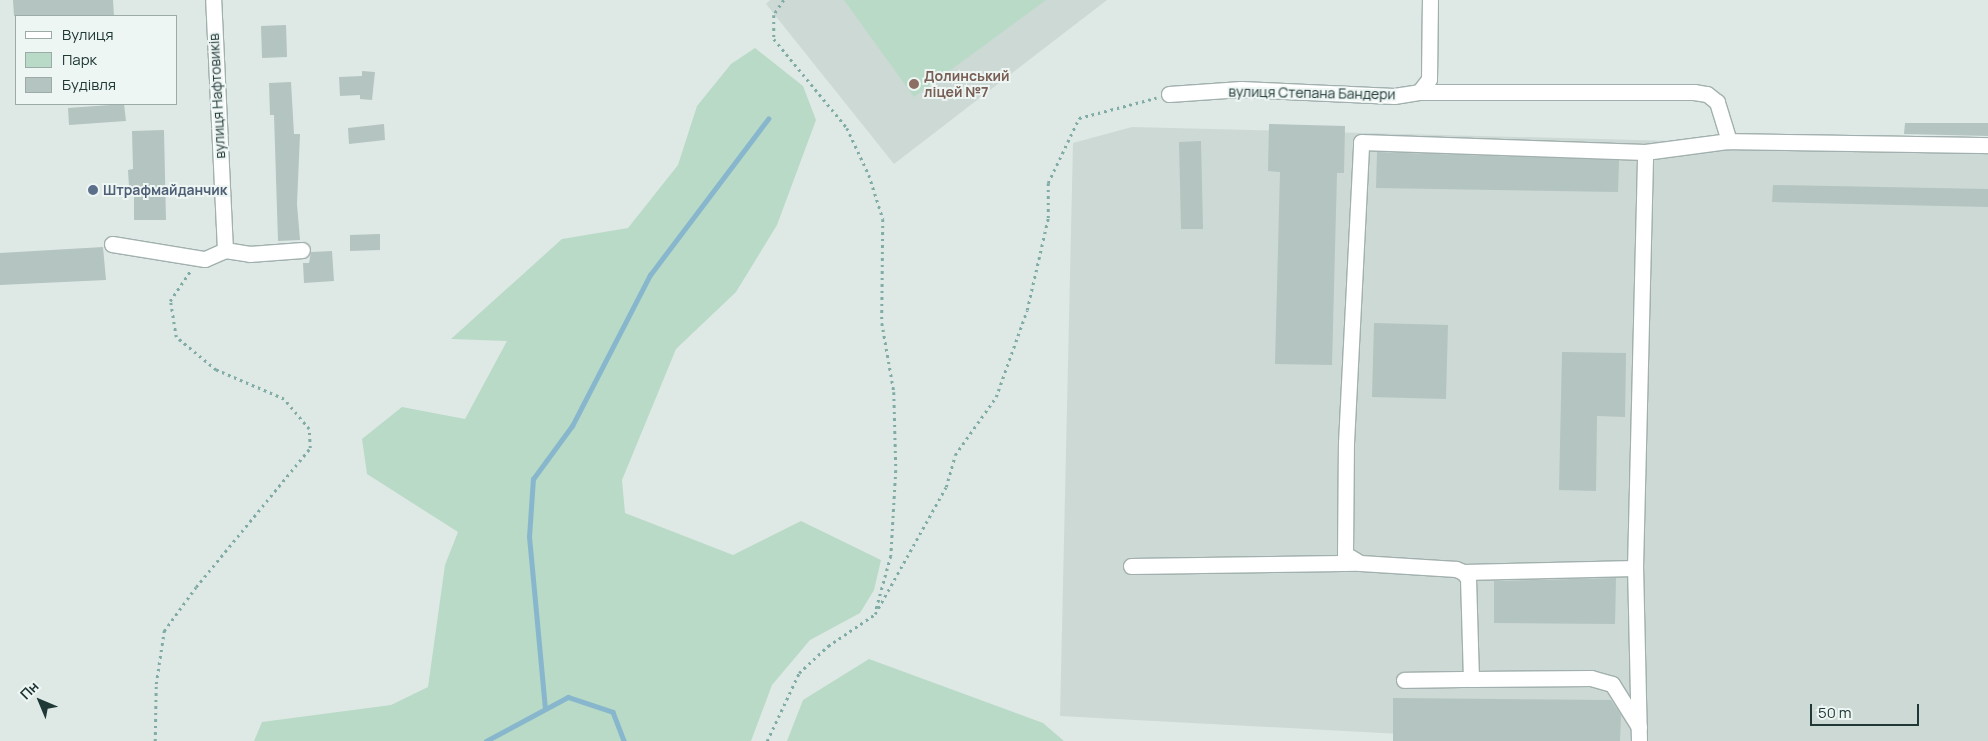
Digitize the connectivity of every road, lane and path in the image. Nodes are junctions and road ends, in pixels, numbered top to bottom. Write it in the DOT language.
graph roads {
  1 [pos="213,0"];
  2 [pos="784,0"];
  3 [pos="1430,0"];
  4 [pos="1419,92"];
  5 [pos="1169,94"];
  6 [pos="1729,141"];
  7 [pos="1988,145"];
  8 [pos="1645,152"];
  9 [pos="112,244"];
  10 [pos="225,250"];
  11 [pos="302,250"];
  12 [pos="205,258"];
  13 [pos="1360,564"];
  14 [pos="1131,566"];
  15 [pos="1635,568"];
  16 [pos="1463,572"];
  17 [pos="875,614"];
  18 [pos="1471,679"];
  19 [pos="1404,680"];
  20 [pos="1639,734"];
  21 [pos="156,741"];
  22 [pos="767,741"];
  1 -- 10 [label="street, вулиця Нафтовиків"];
  2 -- 17 [label="path"];
  3 -- 4 [label="street"];
  4 -- 5 [label="street, вулиця Степана Бандери"];
  4 -- 6 [label="street, вулиця Степана Бандери"];
  5 -- 17 [label="path"];
  6 -- 7 [label="street"];
  6 -- 8 [label="street"];
  8 -- 13 [label="street"];
  8 -- 15 [label="street"];
  9 -- 12 [label="street"];
  10 -- 11 [label="street"];
  10 -- 12 [label="street"];
  12 -- 21 [label="path"];
  13 -- 14 [label="street"];
  13 -- 16 [label="street"];
  15 -- 16 [label="street"];
  15 -- 20 [label="street"];
  16 -- 18 [label="street"];
  17 -- 22 [label="path"];
  18 -- 19 [label="street"];
  18 -- 20 [label="street"];
}
